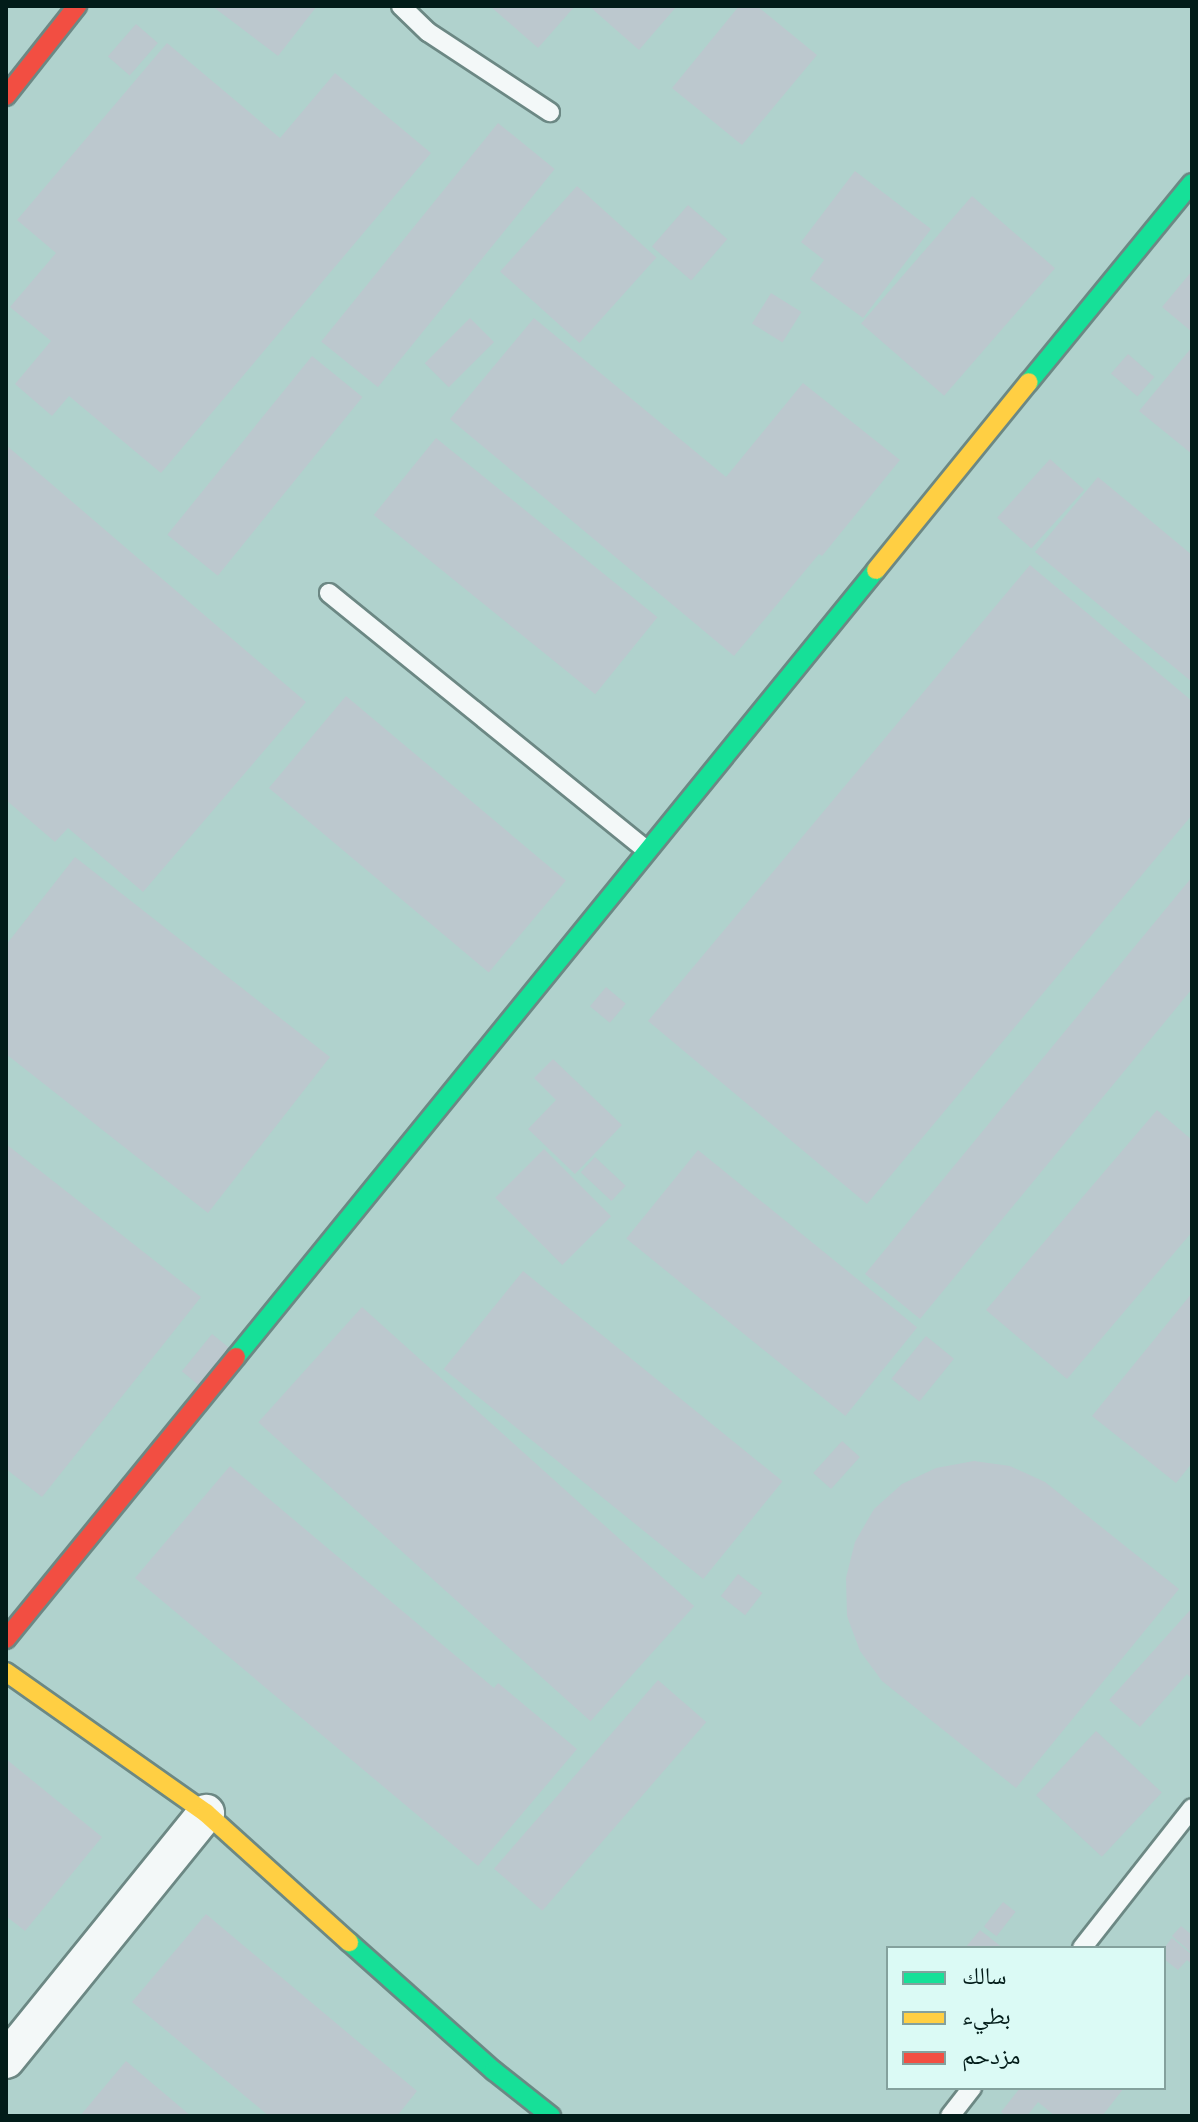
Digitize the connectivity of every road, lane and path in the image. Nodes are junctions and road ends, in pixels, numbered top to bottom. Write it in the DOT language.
graph roads {
  1 [pos="77,6"];
  2 [pos="401,6"];
  3 [pos="6,96"];
  4 [pos="550,112"];
  5 [pos="1192,183"];
  6 [pos="329,593"];
  7 [pos="646,850"];
  8 [pos="6,1639"];
  9 [pos="6,1672"];
  10 [pos="1192,1808"];
  11 [pos="206,1813"];
  12 [pos="1084,1946"];
  13 [pos="6,2060"];
  14 [pos="970,2090"];
  15 [pos="551,2116"];
  16 [pos="950,2116"];
  1 -- 3 [label="street"];
  2 -- 4 [label="lane"];
  5 -- 7 [label="street"];
  6 -- 7 [label="lane"];
  7 -- 8 [label="street"];
  9 -- 11 [label="street"];
  10 -- 12 [label="lane"];
  11 -- 13 [label="street"];
  11 -- 15 [label="street"];
  14 -- 16 [label="lane"];
}
